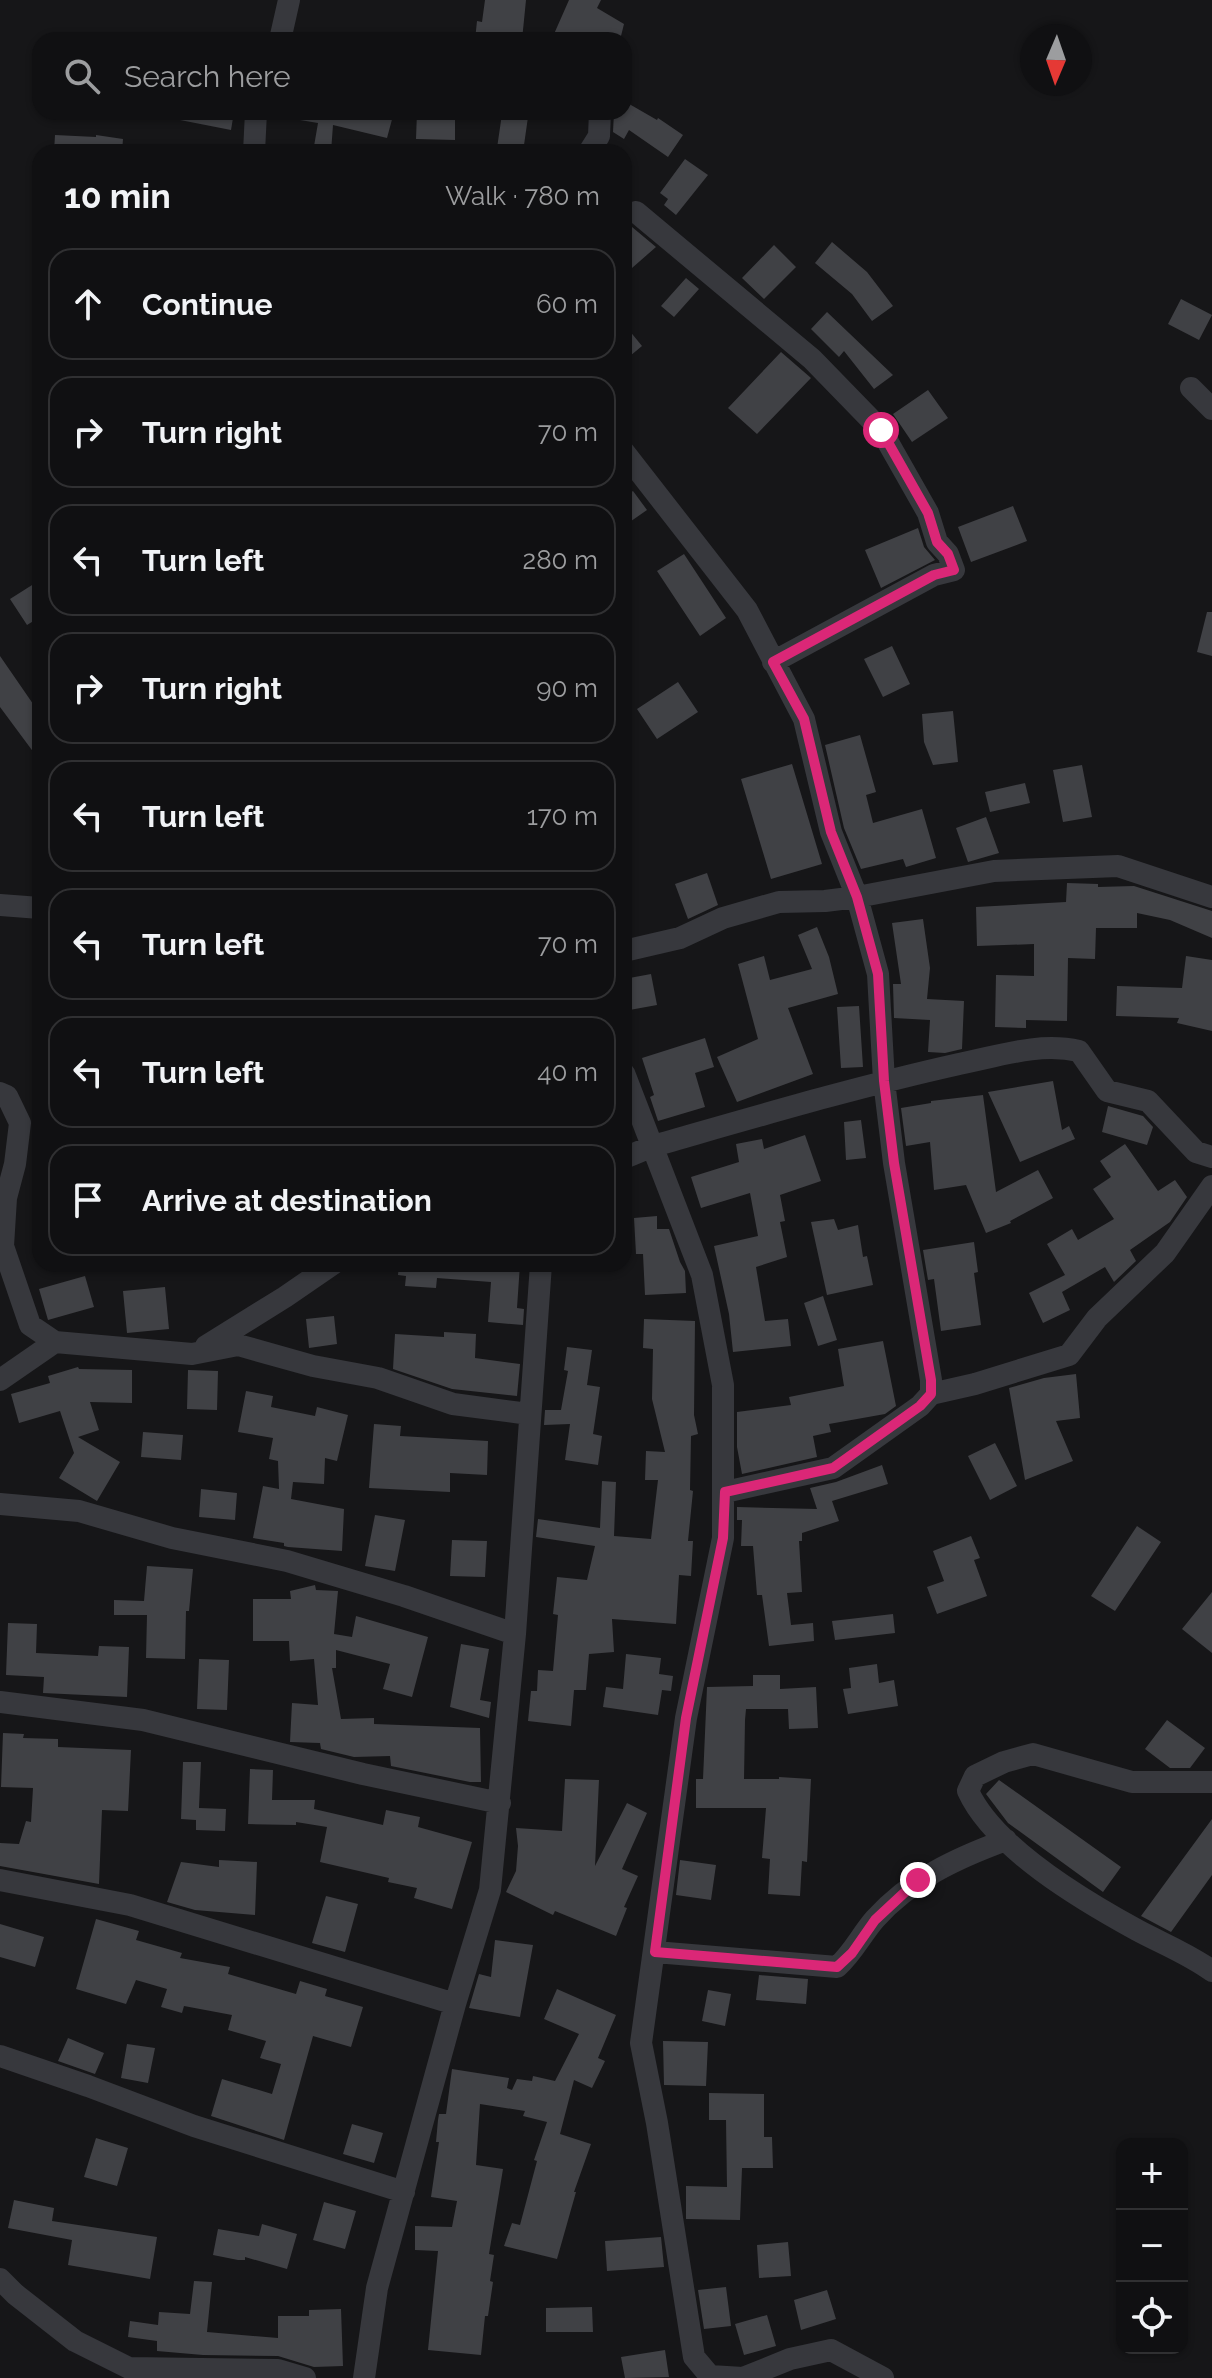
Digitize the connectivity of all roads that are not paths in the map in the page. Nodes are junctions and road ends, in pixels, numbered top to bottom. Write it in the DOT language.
graph roads {
  1 [pos="289,0"];
  2 [pos="282,32"];
  3 [pos="256,120"];
  4 [pos="600,120"];
  5 [pos="254,144"];
  6 [pos="594,144"];
  7 [pos="636,212"];
  8 [pos="1191,388"];
  9 [pos="1212,409"];
  10 [pos="632,462"];
  11 [pos="773,662"];
  12 [pos="857,897"];
  13 [pos="1212,897"];
  14 [pos="0,905"];
  15 [pos="32,907"];
  16 [pos="632,949"];
  17 [pos="884,1081"];
  18 [pos="0,1093"];
  19 [pos="632,1093"];
  20 [pos="653,1146"];
  21 [pos="632,1155"];
  22 [pos="1212,1157"];
  23 [pos="1212,1186"];
  24 [pos="321,1272"];
  25 [pos="540,1272"];
  26 [pos="55,1342"];
  27 [pos="192,1354"];
  28 [pos="0,1380"];
  29 [pos="931,1394"];
  30 [pos="529,1414"];
  31 [pos="725,1492"];
  32 [pos="0,1504"];
  33 [pos="515,1634"];
  34 [pos="0,1702"];
  35 [pos="1212,1782"];
  36 [pos="500,1803"];
  37 [pos="1006,1840"];
  38 [pos="0,1880"];
  39 [pos="655,1952"];
  40 [pos="1212,1971"];
  41 [pos="455,2004"];
  42 [pos="0,2056"];
  43 [pos="404,2192"];
  44 [pos="0,2279"];
  45 [pos="305,2378"];
  46 [pos="364,2378"];
  47 [pos="883,2378"];
  1 -- 2 [label="street"];
  3 -- 5 [label="street"];
  4 -- 6 [label="street"];
  7 -- 11 [label="street"];
  8 -- 9 [label="street"];
  10 -- 11 [label="street"];
  11 -- 12 [label="street"];
  12 -- 13 [label="street"];
  12 -- 16 [label="street"];
  12 -- 17 [label="street"];
  14 -- 15 [label="street"];
  17 -- 20 [label="street"];
  17 -- 22 [label="street"];
  17 -- 29 [label="street"];
  18 -- 26 [label="street"];
  19 -- 20 [label="street"];
  20 -- 21 [label="street"];
  20 -- 31 [label="street"];
  23 -- 29 [label="street"];
  24 -- 27 [label="street"];
  25 -- 30 [label="street"];
  26 -- 27 [label="street"];
  26 -- 28 [label="street"];
  27 -- 30 [label="street"];
  29 -- 31 [label="street"];
  30 -- 33 [label="street"];
  31 -- 39 [label="street"];
  32 -- 33 [label="street"];
  33 -- 36 [label="street"];
  34 -- 36 [label="street"];
  35 -- 37 [label="street"];
  36 -- 41 [label="street"];
  37 -- 39 [label="street"];
  37 -- 40 [label="street"];
  38 -- 41 [label="street"];
  39 -- 47 [label="street"];
  41 -- 43 [label="street"];
  42 -- 43 [label="street"];
  43 -- 46 [label="street"];
  44 -- 45 [label="street"];
}
